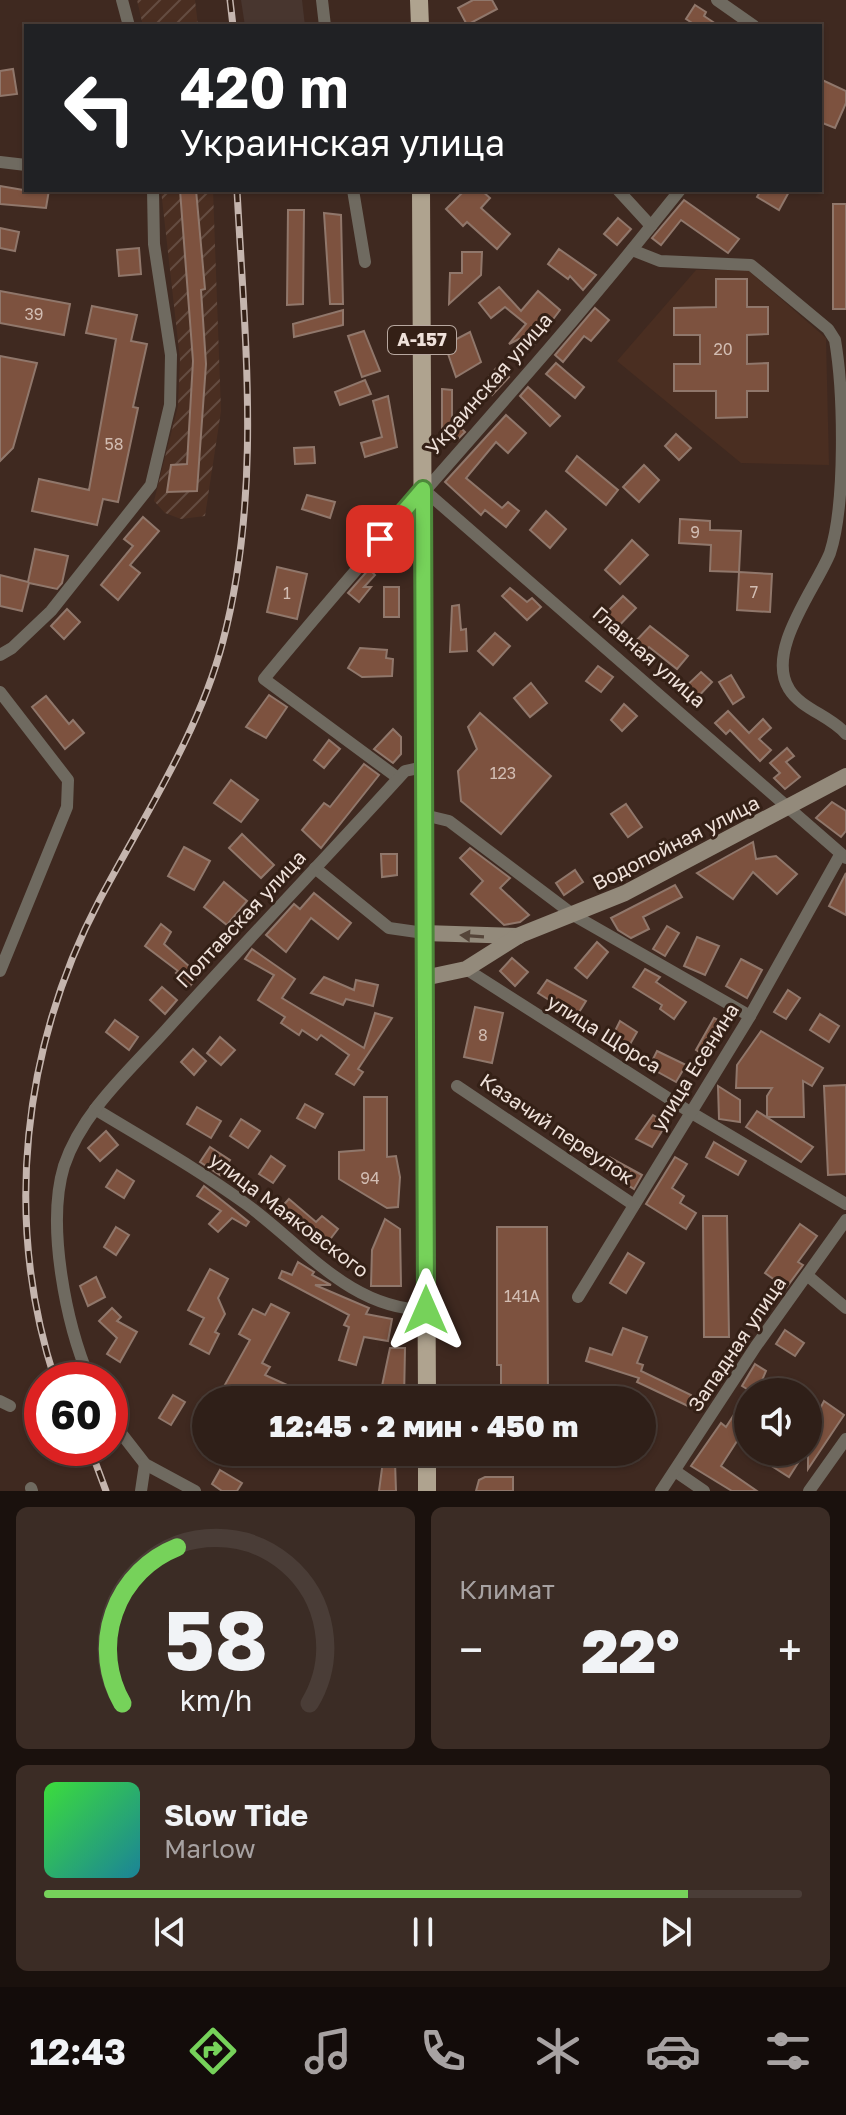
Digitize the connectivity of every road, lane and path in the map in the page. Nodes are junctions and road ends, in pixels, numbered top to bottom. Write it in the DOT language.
graph roads {
  1 [pos="122,0"];
  2 [pos="322,0"];
  3 [pos="419,0"];
  4 [pos="717,0"];
  5 [pos="128,24"];
  6 [pos="325,24"];
  7 [pos="420,24"];
  8 [pos="751,24"];
  9 [pos="0,162"];
  10 [pos="24,165"];
  11 [pos="153,192"];
  12 [pos="353,192"];
  13 [pos="421,192"];
  14 [pos="620,192"];
  15 [pos="678,192"];
  16 [pos="651,226"];
  17 [pos="632,250"];
  18 [pos="365,262"];
  19 [pos="423,489"];
  20 [pos="0,655"];
  21 [pos="0,692"];
  22 [pos="846,734"];
  23 [pos="424,767"];
  24 [pos="846,776"];
  25 [pos="398,778"];
  26 [pos="786,809"];
  27 [pos="424,815"];
  28 [pos="843,857"];
  29 [pos="315,868"];
  30 [pos="575,916"];
  31 [pos="424,933"];
  32 [pos="520,935"];
  33 [pos="466,969"];
  34 [pos="0,971"];
  35 [pos="424,978"];
  36 [pos="750,1016"];
  37 [pos="457,1086"];
  38 [pos="95,1109"];
  39 [pos="690,1112"];
  40 [pos="846,1204"];
  41 [pos="634,1205"];
  42 [pos="846,1220"];
  43 [pos="808,1276"];
  44 [pos="578,1297"];
  45 [pos="846,1308"];
  46 [pos="426,1310"];
  47 [pos="85,1362"];
  48 [pos="427,1386"];
  49 [pos="846,1439"];
  50 [pos="128,1442"];
  51 [pos="145,1464"];
  52 [pos="427,1466"];
  53 [pos="675,1471"];
  54 [pos="141,1491"];
  55 [pos="195,1491"];
  56 [pos="427,1491"];
  57 [pos="661,1491"];
  58 [pos="704,1491"];
  59 [pos="809,1491"];
  1 -- 5 [label="street"];
  2 -- 6 [label="street"];
  3 -- 7 [label="main road"];
  4 -- 8 [label="street"];
  9 -- 10 [label="street"];
  11 -- 20 [label="street"];
  12 -- 18 [label="street"];
  13 -- 19 [label="main road, А-157"];
  14 -- 16 [label="street"];
  15 -- 16 [label="street, Украинская улица"];
  16 -- 17 [label="street, Украинская улица"];
  17 -- 19 [label="street, Украинская улица"];
  17 -- 22 [label="street"];
  19 -- 23 [label="main road, А-157"];
  19 -- 25 [label="street, Украинская улица"];
  19 -- 26 [label="street, Главная улица"];
  21 -- 34 [label="street"];
  23 -- 25 [label="street, Полтавская улица"];
  23 -- 27 [label="main road, А-157"];
  24 -- 26 [label="main road, Водопойная улица"];
  25 -- 29 [label="street, Полтавская улица"];
  26 -- 28 [label="street, Главная улица"];
  26 -- 30 [label="main road, Водопойная улица"];
  27 -- 30 [label="street"];
  27 -- 31 [label="main road, А-157"];
  28 -- 36 [label="street, улица Есенина"];
  29 -- 31 [label="street"];
  29 -- 38 [label="street, Полтавская улица"];
  30 -- 32 [label="main road, Водопойная улица"];
  30 -- 36 [label="street"];
  32 -- 31 [label="main road, Водопойная улица, one-way"];
  31 -- 35 [label="main road, А-157"];
  32 -- 33 [label="main road, Водопойная улица"];
  33 -- 35 [label="main road, Водопойная улица"];
  33 -- 39 [label="street, улица Щорса"];
  35 -- 46 [label="main road, А-157"];
  36 -- 39 [label="street, улица Есенина"];
  37 -- 41 [label="street, Казачий переулок"];
  38 -- 46 [label="street, улица Маяковского"];
  38 -- 47 [label="street, Полтавская улица"];
  39 -- 40 [label="street, улица Щорса"];
  39 -- 41 [label="street, улица Есенина"];
  41 -- 44 [label="street, улица Есенина"];
  42 -- 43 [label="street, Западная улица"];
  43 -- 45 [label="street"];
  43 -- 53 [label="street, Западная улица"];
  46 -- 48 [label="main road, А-157"];
  49 -- 59 [label="street"];
  50 -- 51 [label="street"];
  51 -- 54 [label="street"];
  51 -- 55 [label="street"];
  52 -- 56 [label="main road"];
  53 -- 57 [label="street, Западная улица"];
  53 -- 58 [label="street"];
}
